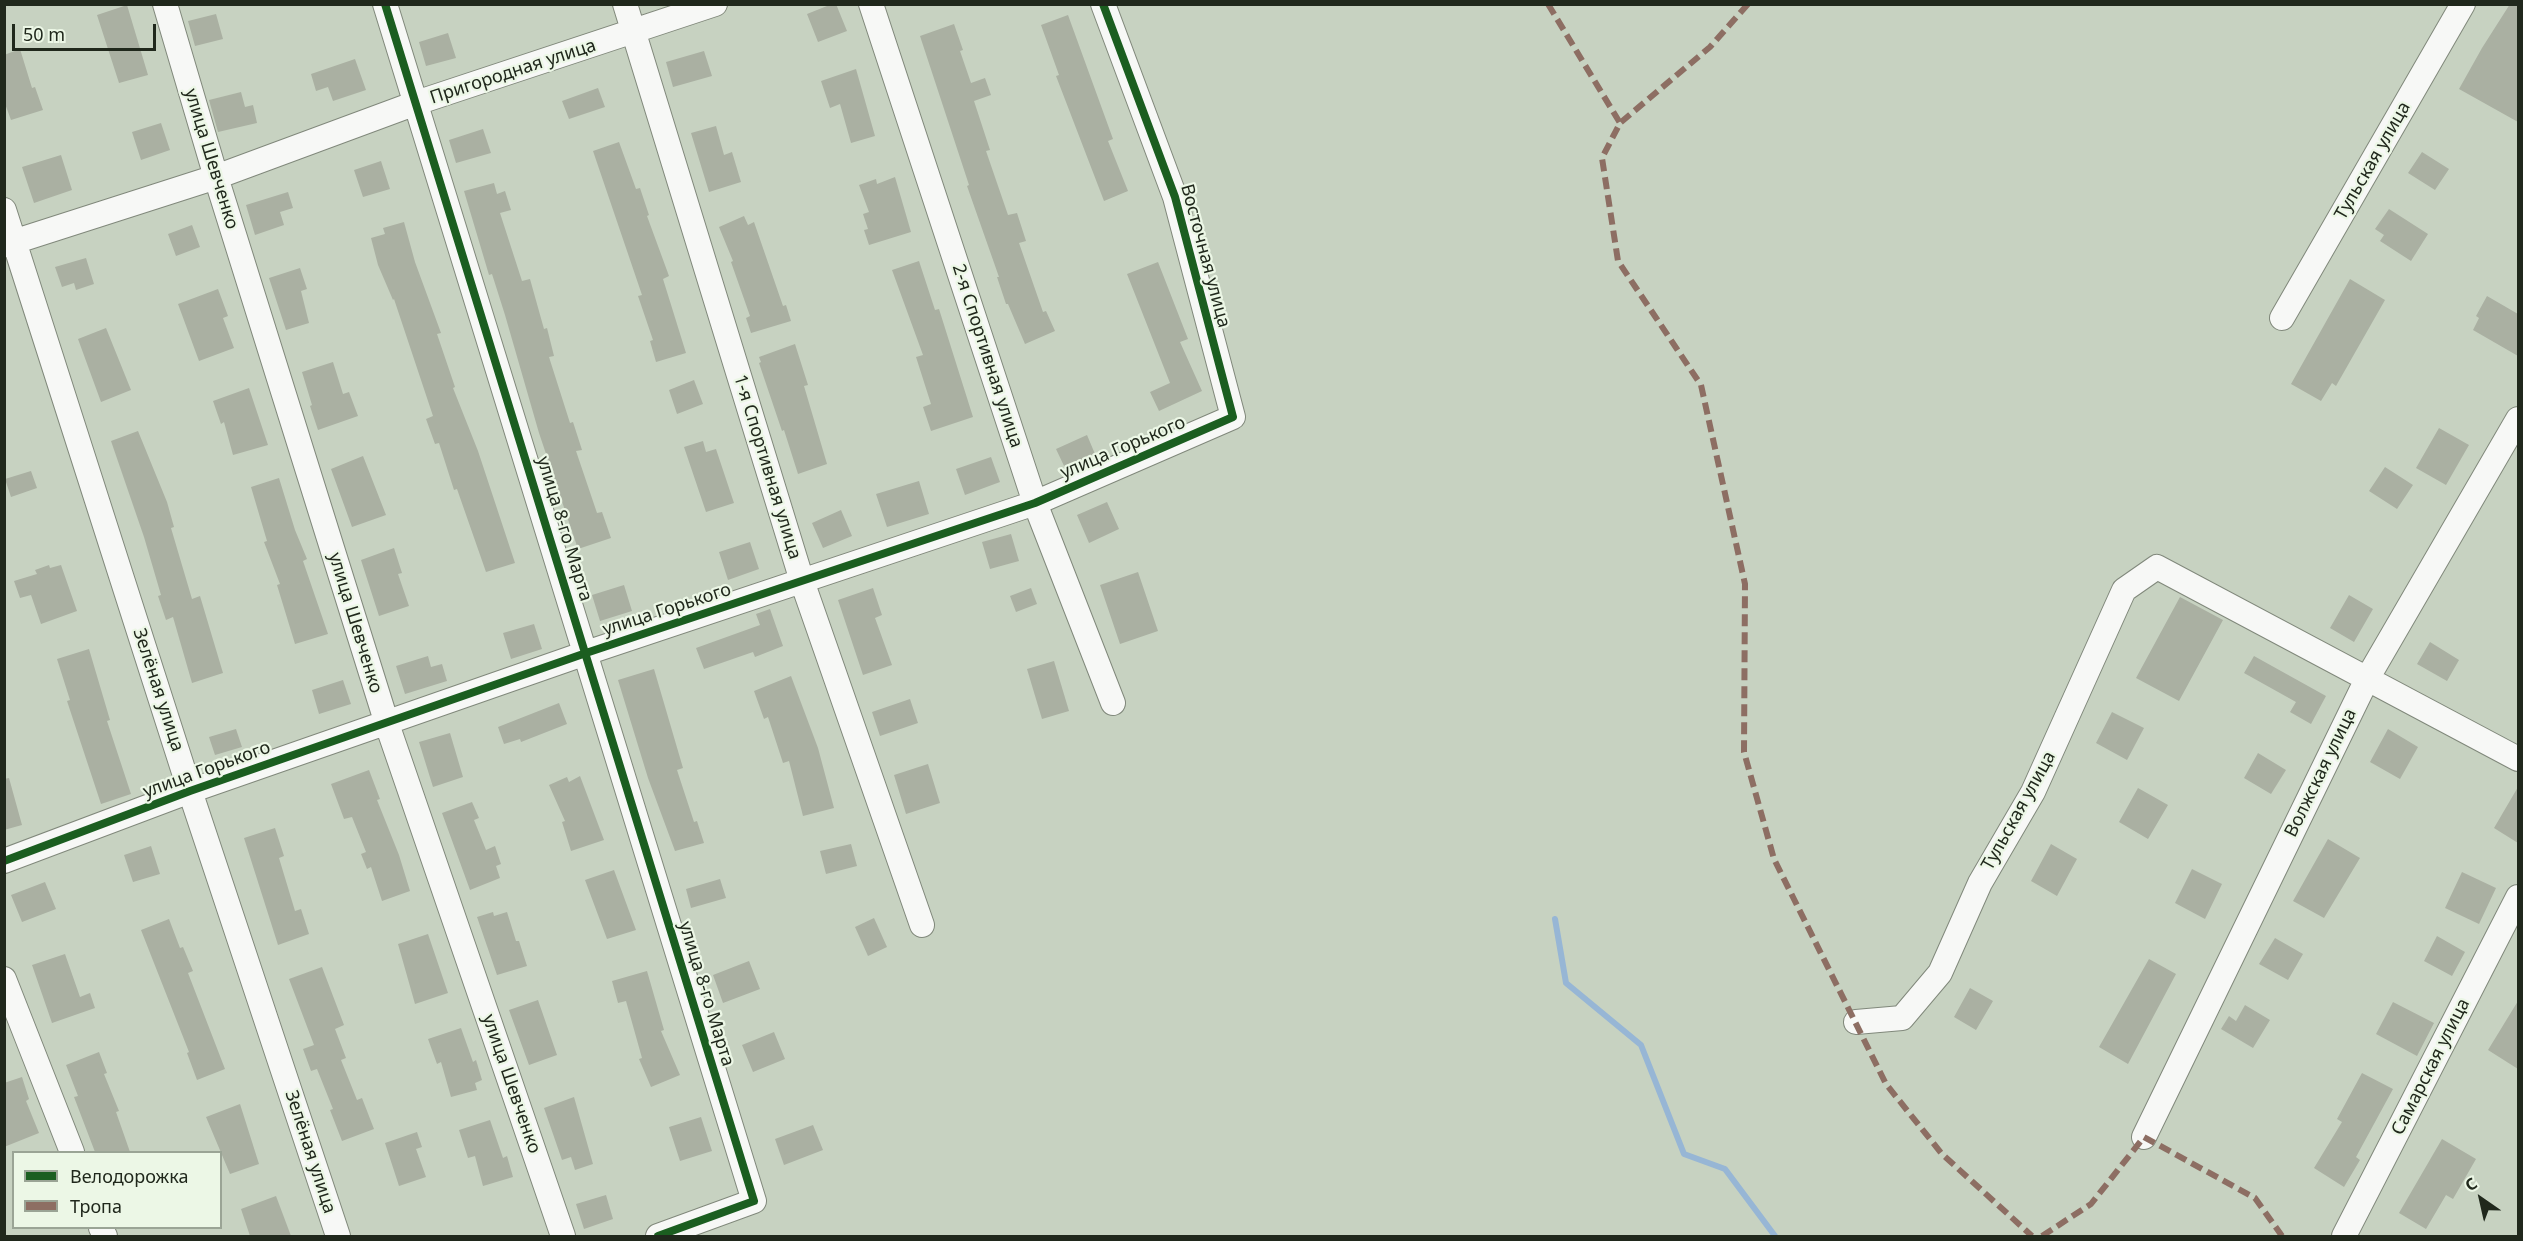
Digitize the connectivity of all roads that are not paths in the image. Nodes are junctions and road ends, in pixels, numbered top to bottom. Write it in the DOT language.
graph roads {
  1 [pos="165,4"];
  2 [pos="385,4"];
  3 [pos="625,4"];
  4 [pos="715,4"];
  5 [pos="871,4"];
  6 [pos="1103,4"];
  7 [pos="2463,4"];
  8 [pos="634,33"];
  9 [pos="416,103"];
  10 [pos="216,177"];
  11 [pos="4,210"];
  12 [pos="9,243"];
  13 [pos="2282,318"];
  14 [pos="1233,417"];
  15 [pos="2518,419"];
  16 [pos="1035,503"];
  17 [pos="802,581"];
  18 [pos="586,653"];
  19 [pos="2367,679"];
  20 [pos="1113,703"];
  21 [pos="387,724"];
  22 [pos="2518,759"];
  23 [pos="190,791"];
  24 [pos="4,861"];
  25 [pos="2518,897"];
  26 [pos="922,925"];
  27 [pos="4,979"];
  28 [pos="1856,1022"];
  29 [pos="2144,1137"];
  30 [pos="72,1151"];
  31 [pos="338,1236"];
  32 [pos="563,1236"];
  33 [pos="658,1236"];
  34 [pos="2344,1236"];
  1 -- 10 [label="street, улица Шевченко"];
  2 -- 9 [label="street, улица 8-го Марта"];
  3 -- 8 [label="street, 1-я Спортивная улица"];
  4 -- 8 [label="street, Пригородная улица"];
  5 -- 16 [label="street, 2-я Спортивная улица"];
  6 -- 14 [label="street, Восточная улица"];
  7 -- 13 [label="street, Тульская улица"];
  8 -- 9 [label="street, Пригородная улица"];
  8 -- 17 [label="street, 1-я Спортивная улица"];
  9 -- 10 [label="street, Пригородная улица"];
  9 -- 18 [label="street, улица 8-го Марта"];
  10 -- 12 [label="street, Пригородная улица"];
  10 -- 21 [label="street, улица Шевченко"];
  11 -- 12 [label="street, Зелёная улица"];
  12 -- 23 [label="street, Зелёная улица"];
  14 -- 16 [label="street, улица Горького"];
  15 -- 19 [label="street, Волжская улица"];
  16 -- 17 [label="street, улица Горького"];
  16 -- 20 [label="street, 2-я Спортивная улица"];
  17 -- 18 [label="street, улица Горького"];
  17 -- 26 [label="street, 1-я Спортивная улица"];
  18 -- 21 [label="street, улица Горького"];
  18 -- 33 [label="street, улица 8-го Марта"];
  19 -- 22 [label="street"];
  19 -- 28 [label="street, Тульская улица"];
  19 -- 29 [label="street, Волжская улица"];
  21 -- 23 [label="street, улица Горького"];
  21 -- 32 [label="street, улица Шевченко"];
  23 -- 24 [label="street, улица Горького"];
  23 -- 31 [label="street, Зелёная улица"];
  25 -- 34 [label="street, Самарская улица"];
  27 -- 30 [label="street"];
}
